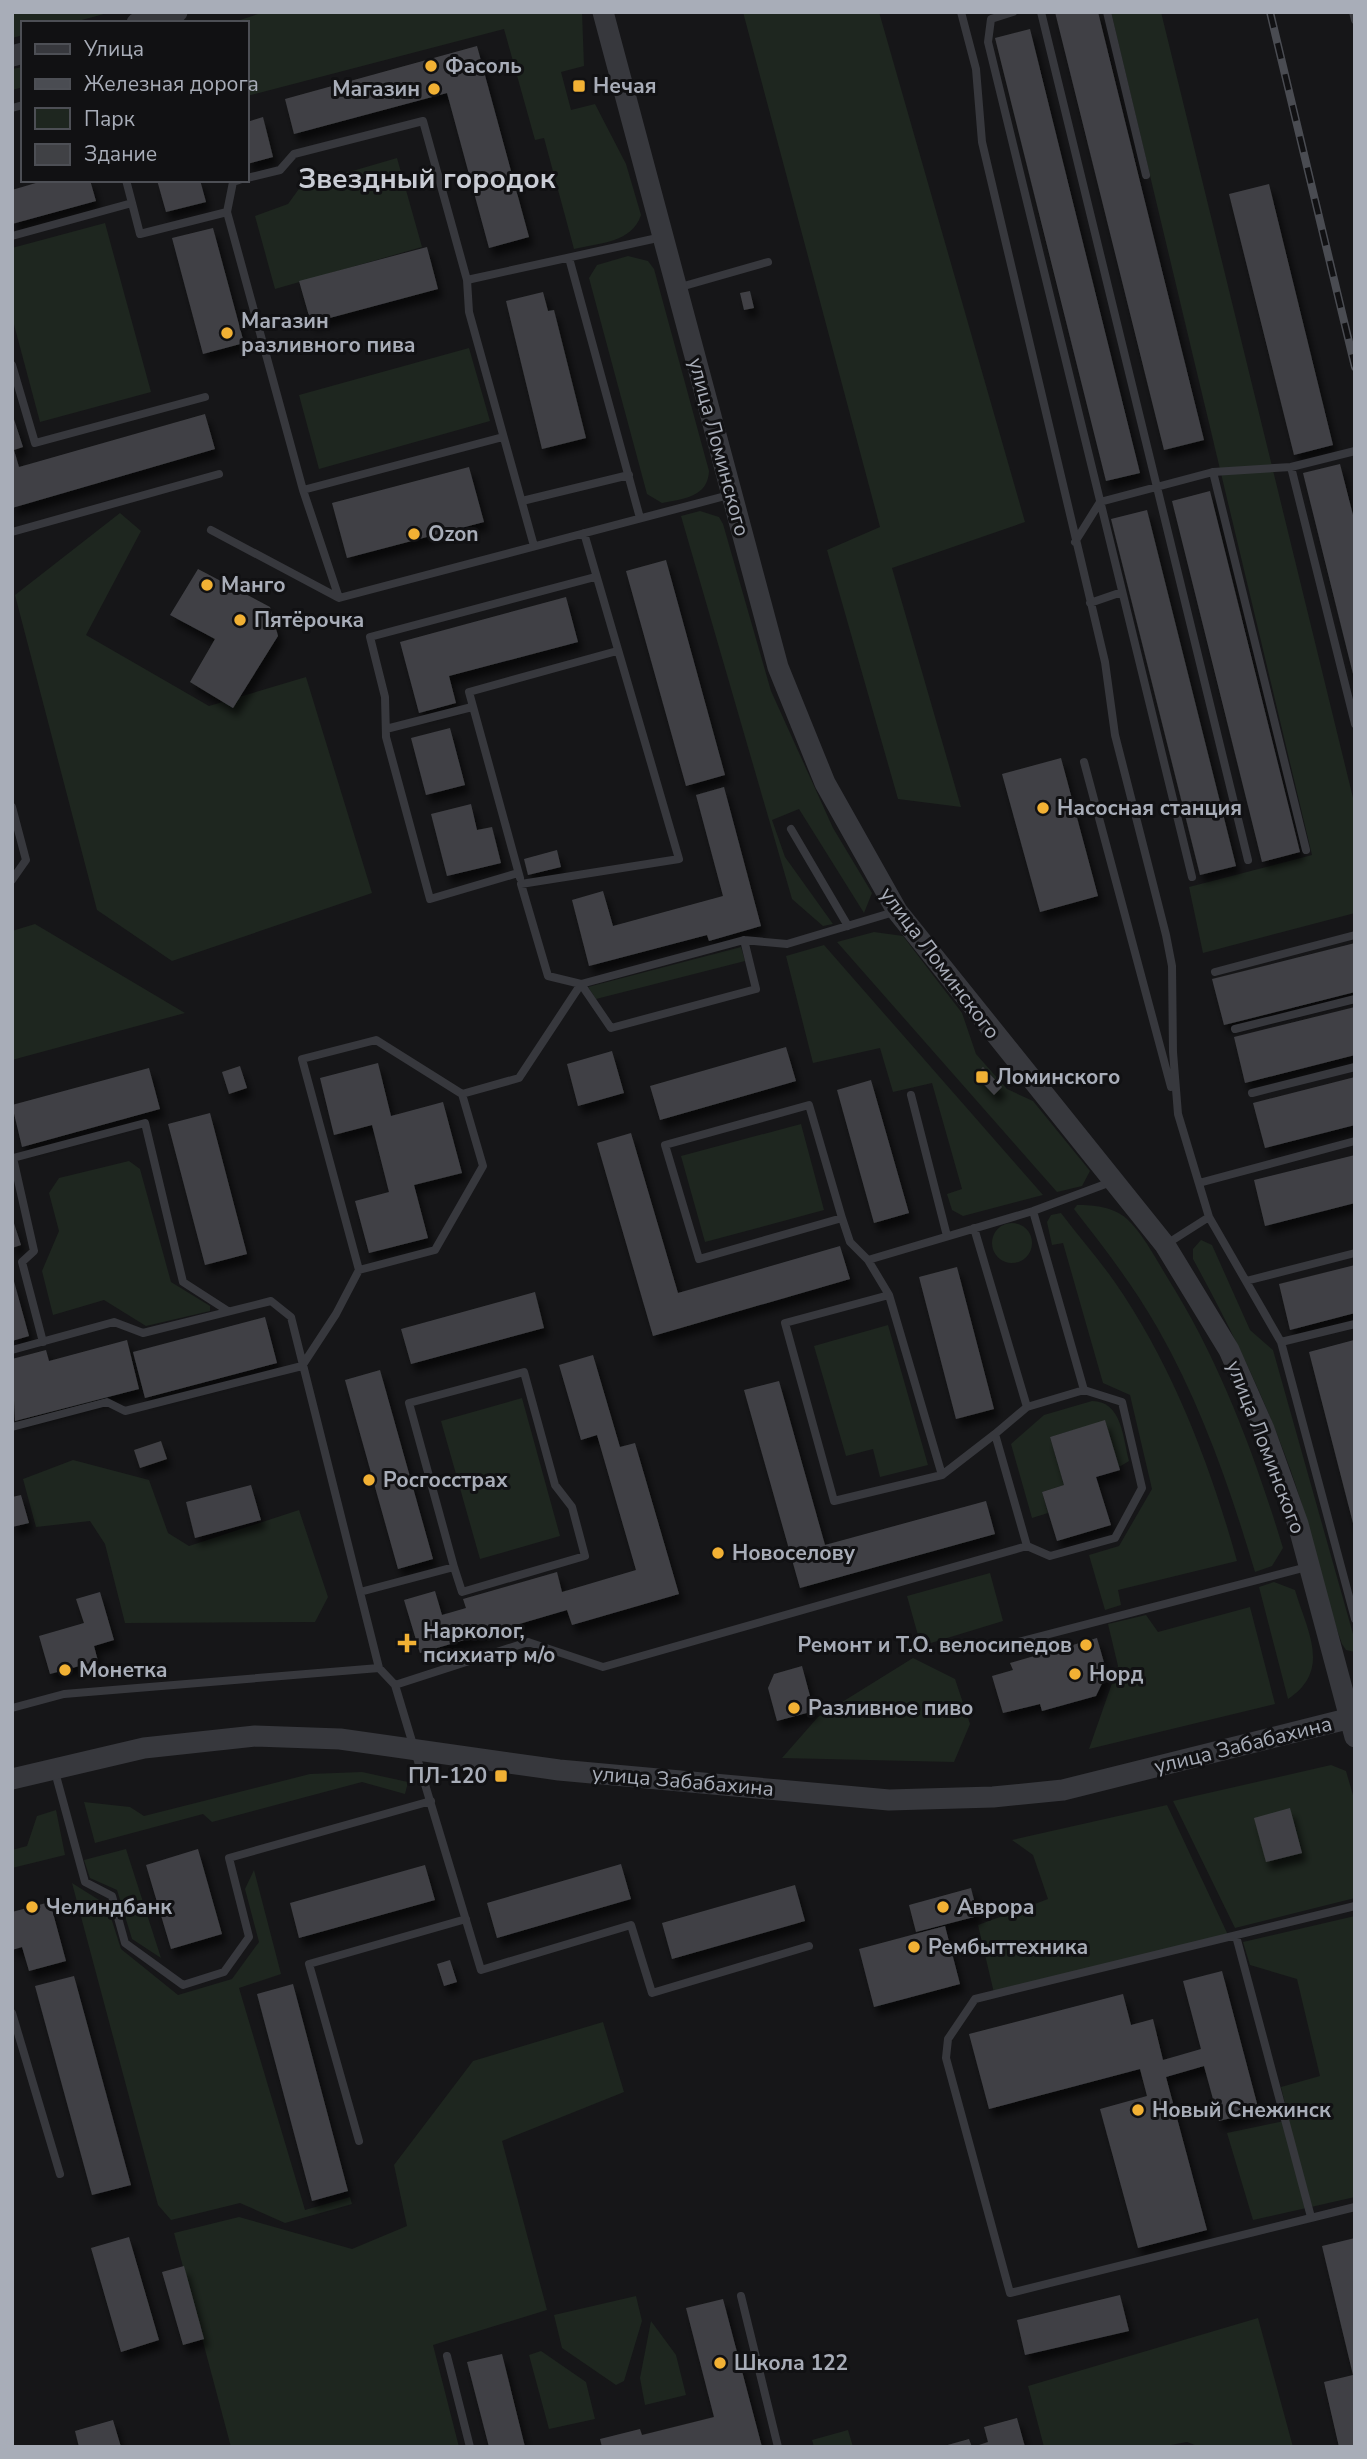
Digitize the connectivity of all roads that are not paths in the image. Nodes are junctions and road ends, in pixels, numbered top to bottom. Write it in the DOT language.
graph roads {
  1 [pos="177,12"];
  2 [pos="603,12"];
  3 [pos="961,12"];
  4 [pos="1013,12"];
  5 [pos="1041,12"];
  6 [pos="1107,12"];
  7 [pos="1353,12"];
  8 [pos="1355,20"];
  9 [pos="144,21"];
  10 [pos="1146,175"];
  11 [pos="248,178"];
  12 [pos="127,182"];
  13 [pos="233,182"];
  14 [pos="132,203"];
  15 [pos="227,212"];
  16 [pos="12,236"];
  17 [pos="663,237"];
  18 [pos="569,258"];
  19 [pos="768,262"];
  20 [pos="467,281"];
  21 [pos="677,288"];
  22 [pos="12,365"];
  23 [pos="205,397"];
  24 [pos="503,437"];
  25 [pos="1355,451"];
  26 [pos="1291,467"];
  27 [pos="1213,472"];
  28 [pos="219,474"];
  29 [pos="629,475"];
  30 [pos="1156,487"];
  31 [pos="303,490"];
  32 [pos="732,494"];
  33 [pos="522,501"];
  34 [pos="1100,502"];
  35 [pos="640,519"];
  36 [pos="211,530"];
  37 [pos="12,532"];
  38 [pos="584,533"];
  39 [pos="1075,542"];
  40 [pos="534,547"];
  41 [pos="595,577"];
  42 [pos="1122,592"];
  43 [pos="339,598"];
  44 [pos="1090,603"];
  45 [pos="617,651"];
  46 [pos="472,707"];
  47 [pos="1355,724"];
  48 [pos="386,729"];
  49 [pos="1084,762"];
  50 [pos="12,807"];
  51 [pos="791,829"];
  52 [pos="1307,850"];
  53 [pos="1248,860"];
  54 [pos="518,873"];
  55 [pos="1192,877"];
  56 [pos="12,880"];
  57 [pos="521,884"];
  58 [pos="897,911"];
  59 [pos="848,926"];
  60 [pos="1355,935"];
  61 [pos="744,940"];
  62 [pos="1216,972"];
  63 [pos="581,984"];
  64 [pos="1355,999"];
  65 [pos="1235,1029"];
  66 [pos="1355,1067"];
  67 [pos="1252,1093"];
  68 [pos="462,1094"];
  69 [pos="911,1095"];
  70 [pos="1178,1114"];
  71 [pos="1355,1141"];
  72 [pos="1113,1181"];
  73 [pos="1199,1183"];
  74 [pos="1033,1212"];
  75 [pos="1209,1217"];
  76 [pos="842,1218"];
  77 [pos="974,1228"];
  78 [pos="947,1236"];
  79 [pos="1165,1245"];
  80 [pos="1355,1254"];
  81 [pos="868,1260"];
  82 [pos="359,1270"];
  83 [pos="1246,1281"];
  84 [pos="889,1295"];
  85 [pos="228,1311"];
  86 [pos="1355,1324"];
  87 [pos="43,1342"];
  88 [pos="1281,1342"];
  89 [pos="12,1350"];
  90 [pos="302,1366"];
  91 [pos="1084,1390"];
  92 [pos="1027,1407"];
  93 [pos="12,1427"];
  94 [pos="995,1434"];
  95 [pos="942,1475"];
  96 [pos="1027,1546"];
  97 [pos="1310,1566"];
  98 [pos="454,1567"];
  99 [pos="360,1592"];
  100 [pos="1355,1619"];
  101 [pos="999,1647"];
  102 [pos="379,1668"];
  103 [pos="395,1685"];
  104 [pos="12,1707"];
  105 [pos="1353,1724"];
  106 [pos="415,1747"];
  107 [pos="54,1769"];
  108 [pos="12,1779"];
  109 [pos="431,1801"];
  110 [pos="1355,1906"];
  111 [pos="466,1919"];
  112 [pos="1236,1936"];
  113 [pos="809,1946"];
  114 [pos="12,2013"];
  115 [pos="359,2141"];
  116 [pos="60,2174"];
  117 [pos="1355,2207"];
  118 [pos="1311,2217"];
  119 [pos="741,2296"];
  120 [pos="447,2356"];
  121 [pos="470,2447"];
  122 [pos="778,2447"];
  1 -- 9 [label="street"];
  2 -- 17 [label="street, улица Ломинского"];
  3 -- 39 [label="lane"];
  4 -- 34 [label="lane"];
  5 -- 30 [label="lane"];
  6 -- 10 [label="lane"];
  7 -- 8 [label="lane"];
  11 -- 20 [label="lane"];
  12 -- 14 [label="lane"];
  13 -- 15 [label="lane"];
  14 -- 15 [label="lane"];
  14 -- 16 [label="lane"];
  15 -- 31 [label="lane"];
  17 -- 18 [label="lane"];
  17 -- 21 [label="street, улица Ломинского"];
  18 -- 20 [label="lane"];
  18 -- 29 [label="lane"];
  19 -- 21 [label="lane"];
  20 -- 24 [label="lane"];
  21 -- 32 [label="street, улица Ломинского"];
  22 -- 23 [label="lane"];
  24 -- 31 [label="lane"];
  24 -- 33 [label="lane"];
  25 -- 26 [label="lane"];
  26 -- 27 [label="lane"];
  26 -- 47 [label="lane"];
  27 -- 30 [label="lane"];
  27 -- 52 [label="lane"];
  28 -- 37 [label="lane"];
  29 -- 33 [label="lane"];
  29 -- 35 [label="lane"];
  30 -- 34 [label="lane"];
  30 -- 53 [label="lane"];
  31 -- 43 [label="lane"];
  32 -- 35 [label="lane"];
  32 -- 58 [label="street, улица Ломинского"];
  33 -- 40 [label="lane"];
  34 -- 39 [label="lane"];
  34 -- 42 [label="lane"];
  35 -- 38 [label="lane"];
  36 -- 43 [label="lane"];
  38 -- 40 [label="lane"];
  38 -- 41 [label="lane"];
  39 -- 44 [label="lane"];
  40 -- 43 [label="lane"];
  41 -- 45 [label="lane"];
  41 -- 48 [label="lane"];
  42 -- 44 [label="lane"];
  42 -- 55 [label="lane"];
  44 -- 70 [label="lane"];
  45 -- 46 [label="lane"];
  45 -- 57 [label="lane"];
  46 -- 48 [label="lane"];
  46 -- 54 [label="lane"];
  48 -- 54 [label="lane"];
  49 -- 70 [label="lane"];
  50 -- 56 [label="lane"];
  51 -- 59 [label="lane"];
  54 -- 57 [label="lane"];
  57 -- 63 [label="lane"];
  58 -- 59 [label="lane"];
  58 -- 72 [label="street, улица Ломинского"];
  59 -- 61 [label="lane"];
  60 -- 62 [label="lane"];
  61 -- 63 [label="lane"];
  61 -- 63 [label="lane"];
  63 -- 68 [label="lane"];
  64 -- 65 [label="lane"];
  66 -- 67 [label="lane"];
  68 -- 82 [label="lane"];
  68 -- 82 [label="lane"];
  69 -- 78 [label="lane"];
  70 -- 73 [label="lane"];
  71 -- 73 [label="lane"];
  72 -- 74 [label="lane"];
  72 -- 79 [label="street, улица Ломинского"];
  73 -- 75 [label="lane"];
  74 -- 77 [label="lane"];
  74 -- 91 [label="lane"];
  75 -- 79 [label="lane"];
  75 -- 83 [label="lane"];
  76 -- 76 [label="lane"];
  76 -- 81 [label="lane"];
  77 -- 78 [label="lane"];
  77 -- 92 [label="lane"];
  78 -- 81 [label="lane"];
  79 -- 97 [label="street, улица Ломинского"];
  80 -- 83 [label="lane"];
  81 -- 84 [label="lane"];
  82 -- 90 [label="lane"];
  83 -- 88 [label="lane"];
  84 -- 95 [label="lane"];
  84 -- 95 [label="lane"];
  85 -- 87 [label="lane"];
  85 -- 87 [label="lane"];
  85 -- 90 [label="lane"];
  86 -- 88 [label="lane"];
  87 -- 89 [label="lane"];
  88 -- 100 [label="lane"];
  90 -- 93 [label="lane"];
  90 -- 99 [label="lane"];
  91 -- 92 [label="lane"];
  91 -- 96 [label="lane"];
  92 -- 94 [label="lane"];
  94 -- 95 [label="lane"];
  94 -- 96 [label="lane"];
  96 -- 103 [label="lane"];
  97 -- 101 [label="lane"];
  97 -- 105 [label="street, улица Ломинского"];
  98 -- 98 [label="lane"];
  98 -- 99 [label="lane"];
  99 -- 102 [label="lane"];
  102 -- 103 [label="lane"];
  102 -- 104 [label="lane"];
  103 -- 106 [label="lane"];
  105 -- 106 [label="street, улица Забабахина"];
  106 -- 107 [label="street, улица Забабахина"];
  106 -- 109 [label="lane"];
  107 -- 108 [label="street, улица Забабахина"];
  107 -- 109 [label="lane"];
  109 -- 111 [label="lane"];
  110 -- 112 [label="lane"];
  111 -- 113 [label="lane"];
  111 -- 115 [label="lane"];
  112 -- 118 [label="lane"];
  112 -- 118 [label="lane"];
  114 -- 116 [label="lane"];
  117 -- 118 [label="lane"];
  119 -- 122 [label="lane"];
  120 -- 121 [label="lane"];
}
